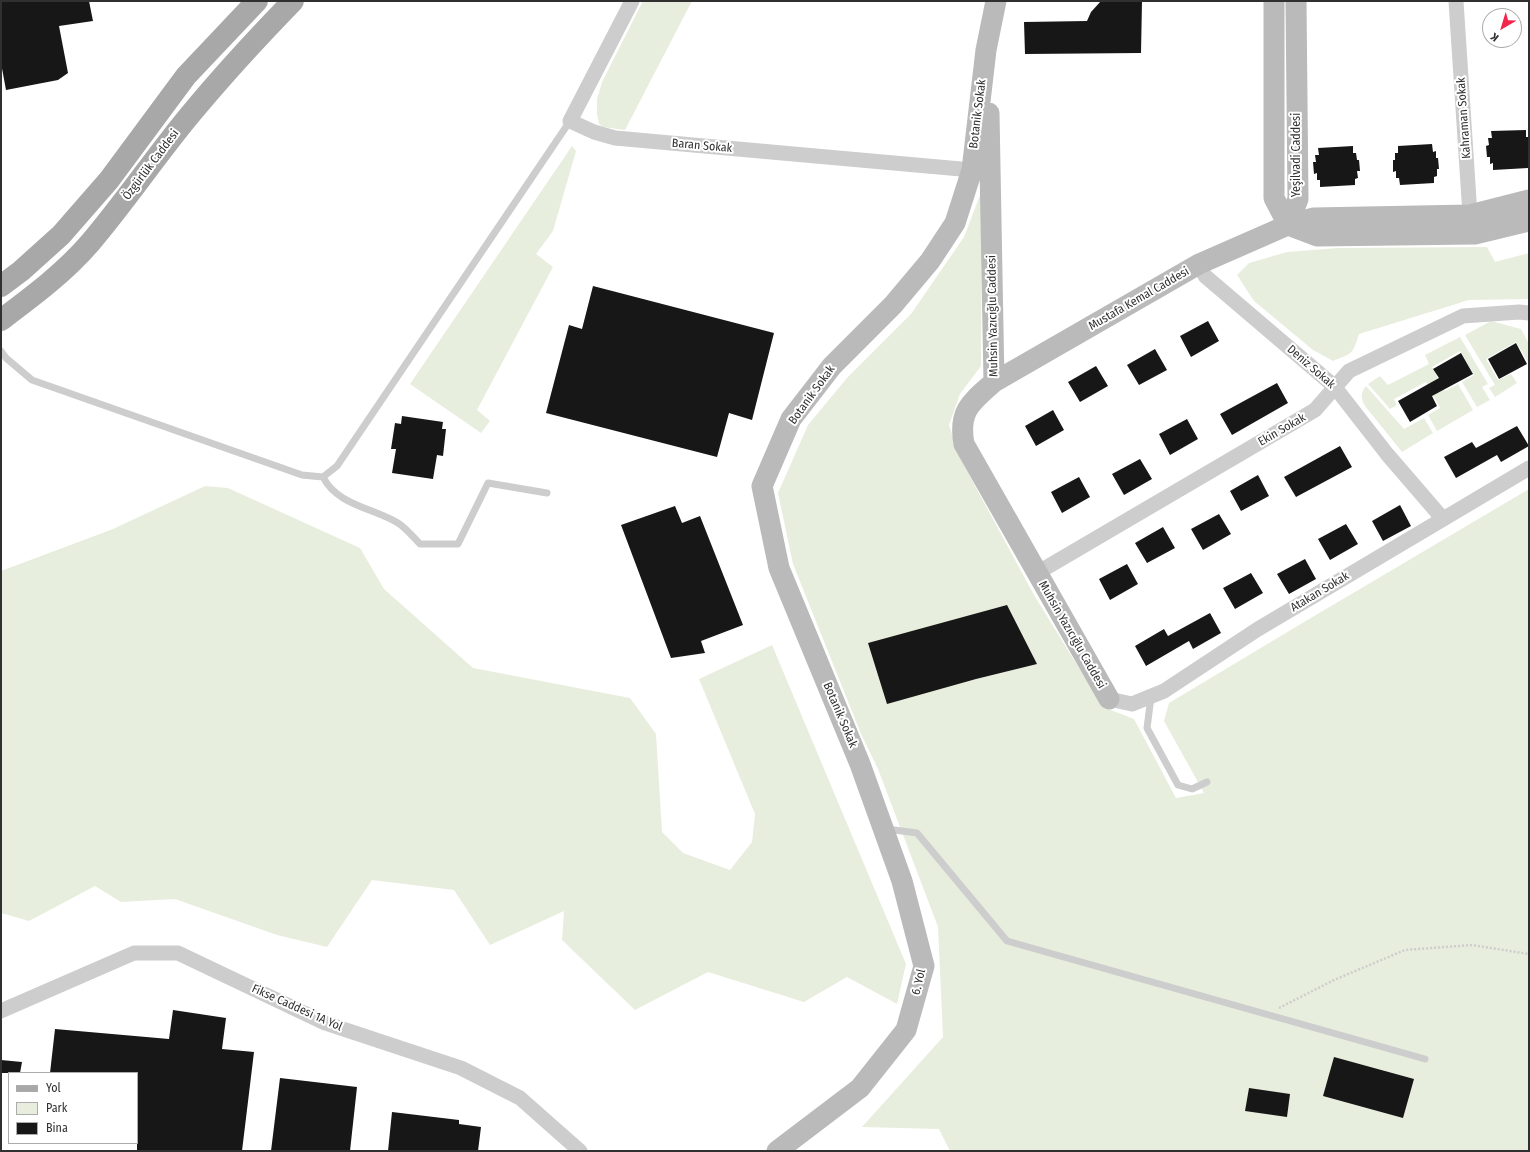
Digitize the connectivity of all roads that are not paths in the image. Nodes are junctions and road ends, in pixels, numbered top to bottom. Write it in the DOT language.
graph roads {
  1 [pos="257,1"];
  2 [pos="293,1"];
  3 [pos="632,1"];
  4 [pos="981,1"];
  5 [pos="996,1"];
  6 [pos="1274,1"];
  7 [pos="1296,1"];
  8 [pos="1456,1"];
  9 [pos="986,50"];
  10 [pos="570,121"];
  11 [pos="972,170"];
  12 [pos="1529,200"];
  13 [pos="1529,221"];
  14 [pos="1288,225"];
  15 [pos="1473,225"];
  16 [pos="1199,264"];
  17 [pos="1,286"];
  18 [pos="1529,313"];
  19 [pos="1,320"];
  20 [pos="1,351"];
  21 [pos="994,382"];
  22 [pos="1334,386"];
  23 [pos="1529,468"];
  24 [pos="323,477"];
  25 [pos="547,493"];
  26 [pos="1443,519"];
  27 [pos="1036,573"];
  28 [pos="1151,696"];
  29 [pos="1109,699"];
  30 [pos="860,764"];
  31 [pos="1206,782"];
  32 [pos="883,828"];
  33 [pos="1,1011"];
  34 [pos="1426,1059"];
  35 [pos="580,1151"];
  36 [pos="777,1151"];
  1 -- 17 [label="main road, Özgürlük Caddesi"];
  2 -- 19 [label="main road, Özgürlük Caddesi"];
  3 -- 10 [label="street"];
  4 -- 9 [label="street, Muhsin Yazıcığlu Caddesi"];
  5 -- 9 [label="street, Muhsin Yazıcığlu Caddesi"];
  6 -- 14 [label="street, Yeşilvadi Caddesi"];
  7 -- 14 [label="street, Yeşilvadi Caddesi"];
  8 -- 15 [label="street, Kahraman Sokak"];
  9 -- 11 [label="street, Botanik Sokak"];
  9 -- 21 [label="street, Muhsin Yazıcığlu Caddesi"];
  10 -- 11 [label="street, Baran Sokak"];
  10 -- 24 [label="lane"];
  11 -- 30 [label="street, Botanik Sokak"];
  12 -- 15 [label="street, Mustafa Kemal Caddesi"];
  13 -- 15 [label="street, Mustafa Kemal Caddesi"];
  14 -- 15 [label="street, Mustafa Kemal Caddesi"];
  14 -- 16 [label="street, Mustafa Kemal Caddesi"];
  16 -- 21 [label="street, Mustafa Kemal Caddesi"];
  16 -- 22 [label="street, Deniz Sokak"];
  18 -- 22 [label="street, Ekin Sokak"];
  20 -- 24 [label="lane"];
  21 -- 27 [label="street, Muhsin Yazıcığlu Caddesi"];
  22 -- 26 [label="street, Deniz Sokak"];
  22 -- 27 [label="street, Ekin Sokak"];
  23 -- 26 [label="street, Atakan Sokak"];
  24 -- 25 [label="lane"];
  26 -- 28 [label="street, Atakan Sokak"];
  27 -- 29 [label="street, Muhsin Yazıcığlu Caddesi"];
  28 -- 29 [label="street, Atakan Sokak"];
  28 -- 31 [label="lane"];
  30 -- 32 [label="street, 6. Yol"];
  32 -- 34 [label="lane"];
  32 -- 36 [label="street, 6. Yol"];
  33 -- 35 [label="street, Fikse Caddesi 1A Yol"];
}
